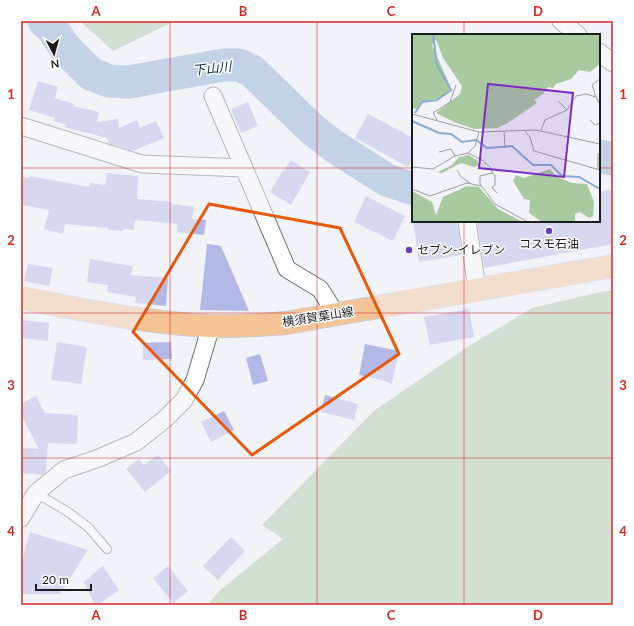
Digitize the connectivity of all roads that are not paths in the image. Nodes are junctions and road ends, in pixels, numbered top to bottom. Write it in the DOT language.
graph roads {
  1 [pos="561,21"];
  2 [pos="577,34"];
  3 [pos="600,53"];
  4 [pos="613,63"];
  5 [pos="213,96"];
  6 [pos="21,126"];
  7 [pos="244,168"];
  8 [pos="467,222"];
  9 [pos="613,266"];
  10 [pos="477,289"];
  11 [pos="21,298"];
  12 [pos="336,314"];
  13 [pos="211,326"];
  14 [pos="36,493"];
  15 [pos="21,518"];
  16 [pos="107,549"];
  1 -- 2 [label="street"];
  3 -- 4 [label="street"];
  5 -- 7 [label="street"];
  6 -- 7 [label="street"];
  7 -- 12 [label="street"];
  8 -- 10 [label="street"];
  9 -- 10 [label="main road, 横須賀葉山線"];
  10 -- 12 [label="main road, 横須賀葉山線"];
  11 -- 13 [label="main road, 横須賀葉山線"];
  12 -- 13 [label="main road, 横須賀葉山線"];
  13 -- 14 [label="street"];
  14 -- 15 [label="street"];
  14 -- 16 [label="lane"];
}
